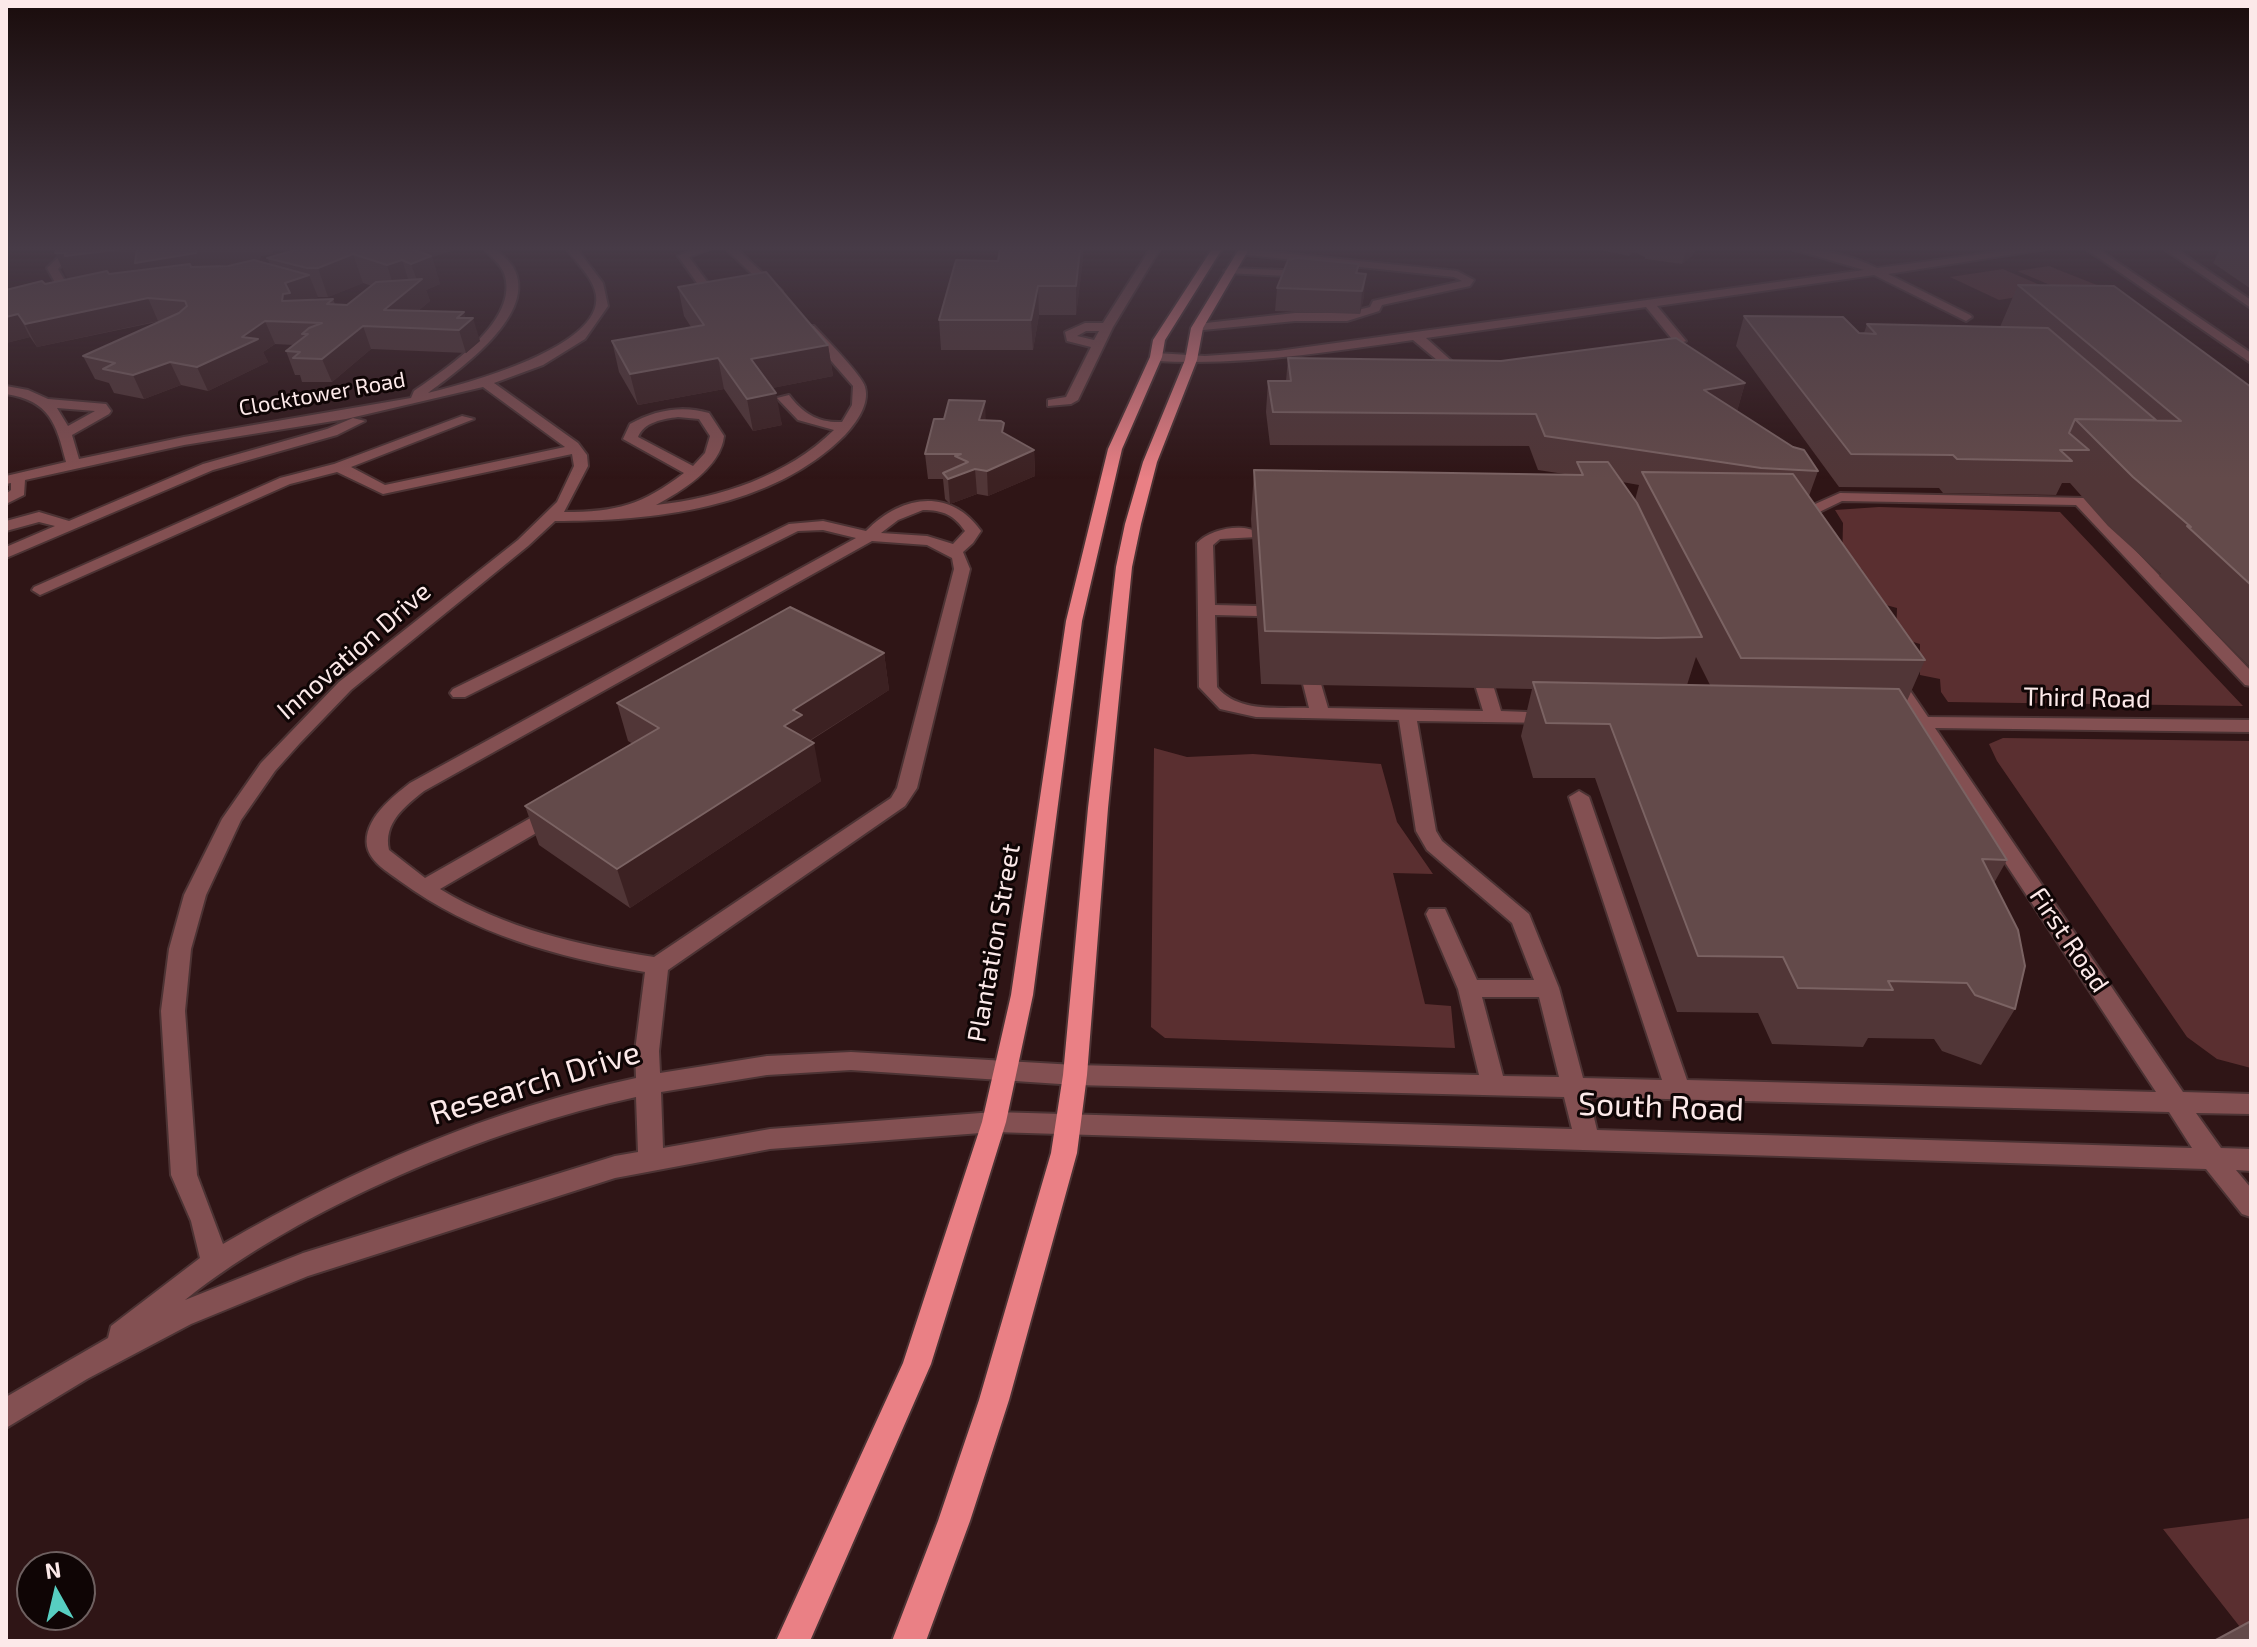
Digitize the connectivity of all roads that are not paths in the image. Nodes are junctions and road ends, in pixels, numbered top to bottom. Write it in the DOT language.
graph roads {
  1 [pos="497,326"];
  2 [pos="591,326"];
  3 [pos="807,326"];
  4 [pos="1168,326"];
  5 [pos="1216,326"];
  6 [pos="1490,326"];
  7 [pos="1667,326"];
  8 [pos="2203,326"];
  9 [pos="1107,327"];
  10 [pos="1197,328"];
  11 [pos="1416,336"];
  12 [pos="1098,345"];
  13 [pos="1345,346"];
  14 [pos="1645,351"];
  15 [pos="1156,357"];
  16 [pos="2251,359"];
  17 [pos="1191,360"];
  18 [pos="1359,360"];
  19 [pos="1418,380"];
  20 [pos="486,383"];
  21 [pos="6,390"];
  22 [pos="784,398"];
  23 [pos="417,401"];
  24 [pos="46,403"];
  25 [pos="1053,403"];
  26 [pos="394,405"];
  27 [pos="467,419"];
  28 [pos="845,427"];
  29 [pos="66,433"];
  30 [pos="575,449"];
  31 [pos="74,465"];
  32 [pos="339,467"];
  33 [pos="694,472"];
  34 [pos="11,479"];
  35 [pos="6,500"];
  36 [pos="616,514"];
  37 [pos="551,516"];
  38 [pos="6,526"];
  39 [pos="70,526"];
  40 [pos="1252,534"];
  41 [pos="870,536"];
  42 [pos="1797,536"];
  43 [pos="954,551"];
  44 [pos="6,553"];
  45 [pos="40,590"];
  46 [pos="1205,610"];
  47 [pos="1257,611"];
  48 [pos="1882,662"];
  49 [pos="2251,681"];
  50 [pos="1312,684"];
  51 [pos="1485,688"];
  52 [pos="459,693"];
  53 [pos="1320,713"];
  54 [pos="1407,715"];
  55 [pos="1494,717"];
  56 [pos="1573,719"];
  57 [pos="1922,722"];
  58 [pos="2251,726"];
  59 [pos="1579,797"];
  60 [pos="568,806"];
  61 [pos="423,889"];
  62 [pos="1437,914"];
  63 [pos="657,966"];
  64 [pos="1548,988"];
  65 [pos="1469,989"];
  66 [pos="1004,1071"];
  67 [pos="1075,1075"];
  68 [pos="648,1084"];
  69 [pos="1493,1085"];
  70 [pos="1573,1086"];
  71 [pos="1678,1090"];
  72 [pos="2177,1103"];
  73 [pos="2251,1104"];
  74 [pos="994,1122"];
  75 [pos="1068,1126"];
  76 [pos="1587,1138"];
  77 [pos="651,1159"];
  78 [pos="2214,1159"];
  79 [pos="2251,1160"];
  80 [pos="2251,1206"];
  81 [pos="215,1263"];
  82 [pos="77,1369"];
  83 [pos="6,1414"];
  84 [pos="793,1641"];
  85 [pos="909,1641"];
  1 -- 23 [label="street"];
  2 -- 20 [label="street, Clocktower Road"];
  3 -- 28 [label="street"];
  4 -- 15 [label="main road, Plantation Street"];
  5 -- 10 [label="street"];
  6 -- 11 [label="street"];
  7 -- 14 [label="street"];
  8 -- 16 [label="street"];
  9 -- 12 [label="street"];
  9 -- 12 [label="street"];
  10 -- 17 [label="main road"];
  11 -- 13 [label="street"];
  11 -- 19 [label="street"];
  12 -- 25 [label="street"];
  13 -- 17 [label="street"];
  13 -- 18 [label="street"];
  15 -- 17 [label="street"];
  15 -- 66 [label="main road, Plantation Street"];
  17 -- 67 [label="main road"];
  20 -- 23 [label="street, Clocktower Road"];
  20 -- 30 [label="street"];
  21 -- 24 [label="street"];
  22 -- 28 [label="street"];
  23 -- 26 [label="street, Clocktower Road"];
  24 -- 29 [label="street"];
  24 -- 29 [label="street"];
  26 -- 31 [label="street, Clocktower Road"];
  26 -- 39 [label="street"];
  27 -- 32 [label="street"];
  28 -- 36 [label="street"];
  29 -- 31 [label="street"];
  30 -- 32 [label="street"];
  30 -- 37 [label="street, Innovation Drive"];
  31 -- 34 [label="street, Clocktower Road"];
  32 -- 45 [label="street"];
  33 -- 33 [label="street"];
  33 -- 36 [label="street"];
  34 -- 35 [label="street"];
  36 -- 37 [label="street"];
  37 -- 81 [label="street, Innovation Drive"];
  38 -- 39 [label="street"];
  39 -- 44 [label="street"];
  40 -- 46 [label="street"];
  41 -- 43 [label="street"];
  41 -- 43 [label="street"];
  41 -- 52 [label="street"];
  41 -- 61 [label="street"];
  42 -- 49 [label="street"];
  43 -- 63 [label="street"];
  46 -- 47 [label="street"];
  46 -- 53 [label="street"];
  48 -- 57 [label="street, First Road"];
  50 -- 53 [label="street"];
  51 -- 55 [label="street"];
  53 -- 54 [label="street"];
  54 -- 55 [label="street"];
  54 -- 64 [label="street"];
  55 -- 56 [label="street"];
  57 -- 58 [label="street, Third Road"];
  57 -- 72 [label="street, First Road"];
  59 -- 71 [label="street"];
  60 -- 61 [label="street"];
  61 -- 63 [label="street"];
  62 -- 65 [label="street"];
  63 -- 68 [label="street"];
  64 -- 65 [label="street"];
  64 -- 70 [label="street"];
  65 -- 69 [label="street"];
  66 -- 67 [label="street, Research Drive"];
  66 -- 68 [label="street, Research Drive"];
  66 -- 74 [label="main road, Plantation Street"];
  67 -- 69 [label="street, South Road"];
  67 -- 75 [label="main road"];
  68 -- 77 [label="street"];
  68 -- 81 [label="street, Research Drive"];
  69 -- 70 [label="street, South Road"];
  70 -- 71 [label="street, South Road"];
  70 -- 76 [label="street"];
  71 -- 72 [label="street, South Road"];
  72 -- 73 [label="street, South Road"];
  72 -- 78 [label="street, First Road"];
  74 -- 75 [label="street, Research Drive"];
  74 -- 77 [label="street, Research Drive"];
  74 -- 84 [label="main road, Plantation Street"];
  75 -- 76 [label="street, South Road"];
  75 -- 85 [label="main road"];
  76 -- 78 [label="street, South Road"];
  77 -- 82 [label="street, Research Drive"];
  78 -- 79 [label="street, South Road"];
  78 -- 80 [label="street, First Road"];
  81 -- 82 [label="street, Research Drive"];
  82 -- 83 [label="street, Research Drive"];
}
